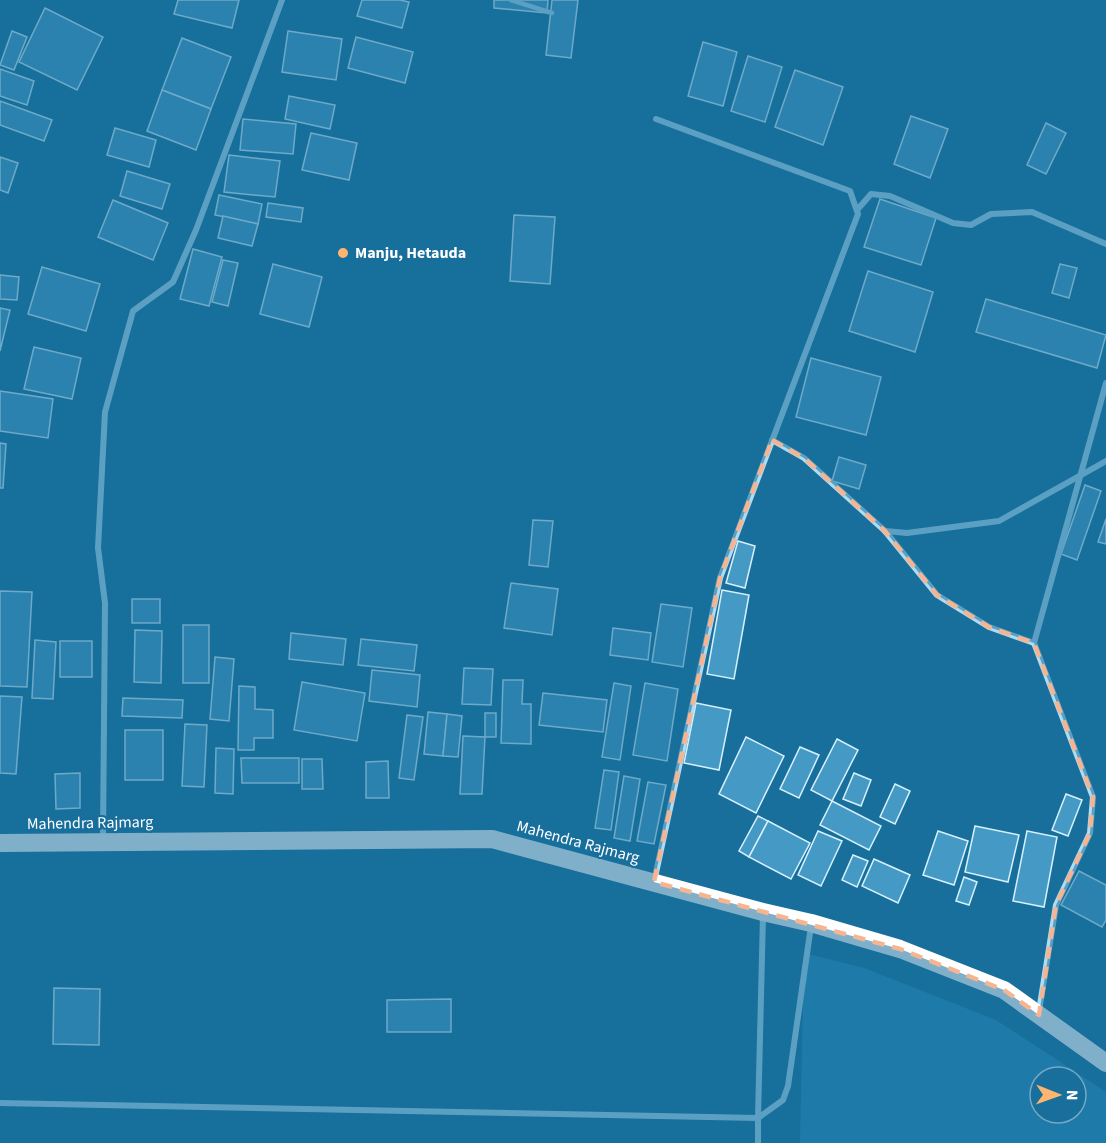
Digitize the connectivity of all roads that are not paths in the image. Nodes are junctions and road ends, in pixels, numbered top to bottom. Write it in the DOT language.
graph roads {
  1 [pos="282,0"];
  2 [pos="511,0"];
  3 [pos="552,13"];
  4 [pos="657,119"];
  5 [pos="856,210"];
  6 [pos="1106,244"];
  7 [pos="1106,383"];
  8 [pos="772,440"];
  9 [pos="1106,461"];
  10 [pos="1080,476"];
  11 [pos="885,531"];
  12 [pos="1034,643"];
  13 [pos="103,842"];
  14 [pos="0,843"];
  15 [pos="654,882"];
  16 [pos="763,912"];
  17 [pos="811,923"];
  18 [pos="1039,1015"];
  19 [pos="1106,1064"];
  20 [pos="0,1103"];
  21 [pos="758,1118"];
  22 [pos="758,1143"];
  1 -- 13 [label="street"];
  2 -- 3 [label="lane"];
  4 -- 5 [label="street"];
  5 -- 6 [label="street"];
  5 -- 8 [label="street"];
  7 -- 10 [label="street"];
  8 -- 11 [label="street"];
  8 -- 15 [label="street"];
  9 -- 10 [label="street"];
  10 -- 11 [label="street"];
  10 -- 12 [label="street"];
  11 -- 12 [label="street"];
  12 -- 18 [label="street"];
  13 -- 14 [label="highway, Mahendra Rajmarg"];
  13 -- 15 [label="highway, Mahendra Rajmarg"];
  15 -- 16 [label="highway, Mahendra Rajmarg"];
  16 -- 17 [label="highway, Mahendra Rajmarg"];
  16 -- 21 [label="street"];
  17 -- 18 [label="highway, Mahendra Rajmarg"];
  17 -- 21 [label="street"];
  18 -- 19 [label="highway, Mahendra Rajmarg"];
  20 -- 21 [label="street"];
  21 -- 22 [label="street"];
}
